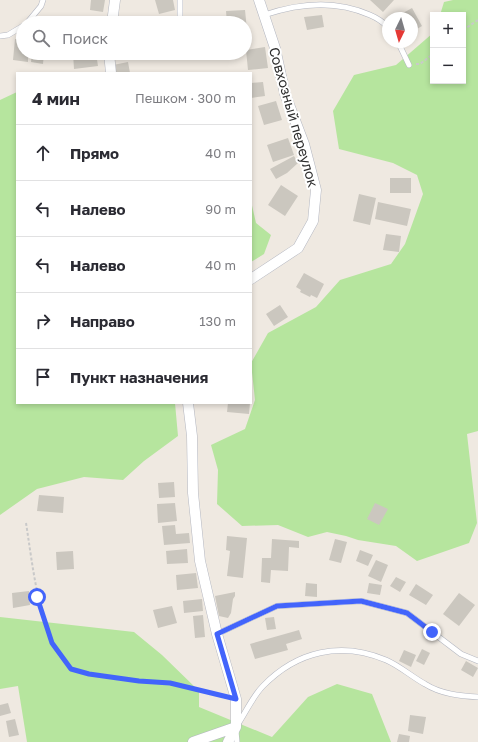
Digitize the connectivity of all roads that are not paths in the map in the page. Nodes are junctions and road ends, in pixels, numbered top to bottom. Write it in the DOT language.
graph roads {
  1 [pos="43,0"];
  2 [pos="115,0"];
  3 [pos="180,0"];
  4 [pos="259,0"];
  5 [pos="263,15"];
  6 [pos="33,16"];
  7 [pos="113,16"];
  8 [pos="180,16"];
  9 [pos="382,23"];
  10 [pos="16,30"];
  11 [pos="0,36"];
  12 [pos="401,48"];
  13 [pos="110,60"];
  14 [pos="409,66"];
  15 [pos="111,72"];
  16 [pos="252,278"];
  17 [pos="188,404"];
  18 [pos="217,634"];
  19 [pos="478,661"];
  20 [pos="478,697"];
  21 [pos="236,727"];
  22 [pos="193,742"];
  23 [pos="228,742"];
  24 [pos="237,742"];
  1 -- 6 [label="lane"];
  2 -- 7 [label="street"];
  3 -- 8 [label="lane"];
  4 -- 5 [label="street, Совхозный переулок"];
  5 -- 9 [label="lane"];
  5 -- 16 [label="street, Совхозный переулок"];
  10 -- 11 [label="lane"];
  12 -- 14 [label="lane"];
  13 -- 15 [label="street"];
  17 -- 18 [label="street"];
  18 -- 19 [label="lane"];
  18 -- 21 [label="street"];
  20 -- 21 [label="lane"];
  21 -- 22 [label="street"];
  21 -- 23 [label="street"];
  21 -- 24 [label="lane"];
}
